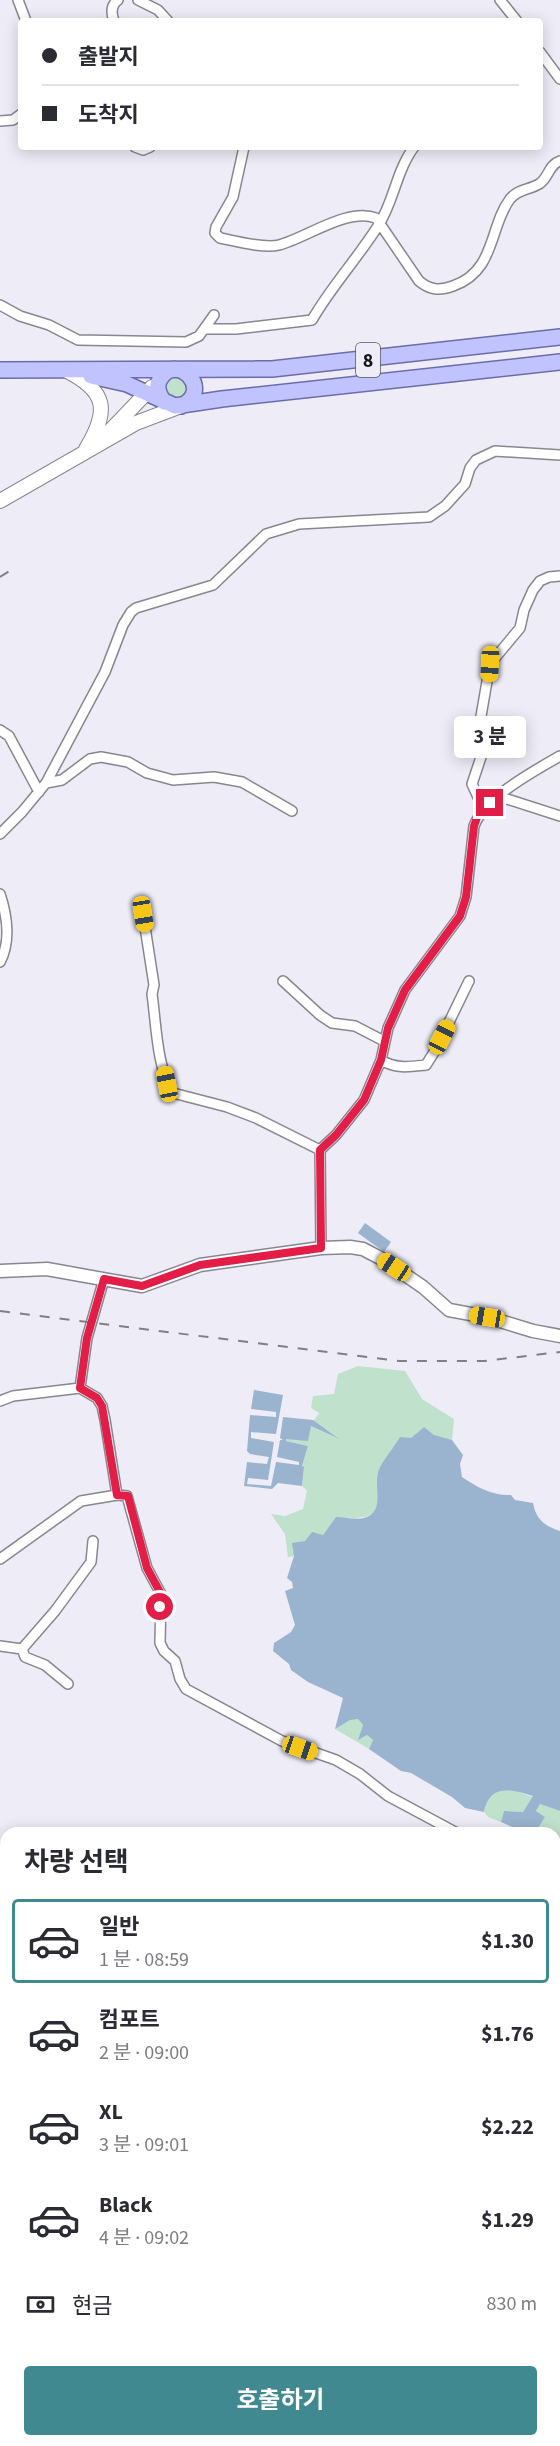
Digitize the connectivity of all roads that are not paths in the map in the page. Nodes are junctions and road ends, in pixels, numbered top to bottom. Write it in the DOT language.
graph roads {
  1 [pos="18,0"];
  2 [pos="118,0"];
  3 [pos="138,0"];
  4 [pos="500,0"];
  5 [pos="25,18"];
  6 [pos="113,18"];
  7 [pos="165,18"];
  8 [pos="515,18"];
  9 [pos="543,56"];
  10 [pos="560,79"];
  11 [pos="18,116"];
  12 [pos="0,121"];
  13 [pos="243,150"];
  14 [pos="412,150"];
  15 [pos="560,161"];
  16 [pos="380,224"];
  17 [pos="0,305"];
  18 [pos="214,315"];
  19 [pos="204,329"];
  20 [pos="560,336"];
  21 [pos="560,362"];
  22 [pos="176,369"];
  23 [pos="0,370"];
  24 [pos="65,370"];
  25 [pos="160,378"];
  26 [pos="148,392"];
  27 [pos="164,402"];
  28 [pos="181,406"];
  29 [pos="98,444"];
  30 [pos="84,452"];
  31 [pos="560,455"];
  32 [pos="0,501"];
  33 [pos="560,576"];
  34 [pos="0,730"];
  35 [pos="560,756"];
  36 [pos="46,783"];
  37 [pos="39,792"];
  38 [pos="490,803"];
  39 [pos="292,811"];
  40 [pos="560,816"];
  41 [pos="0,834"];
  42 [pos="0,894"];
  43 [pos="143,914"];
  44 [pos="0,962"];
  45 [pos="284,981"];
  46 [pos="469,981"];
  47 [pos="384,1041"];
  48 [pos="381,1060"];
  49 [pos="320,1150"];
  50 [pos="321,1248"];
  51 [pos="0,1271"];
  52 [pos="104,1279"];
  53 [pos="560,1336"];
  54 [pos="80,1388"];
  55 [pos="0,1401"];
  56 [pos="117,1495"];
  57 [pos="93,1541"];
  58 [pos="0,1559"];
  59 [pos="0,1646"];
  60 [pos="22,1649"];
  61 [pos="68,1684"];
  62 [pos="446,1827"];
  1 -- 5 [label="street"];
  2 -- 6 [label="street"];
  3 -- 7 [label="street"];
  4 -- 8 [label="street"];
  9 -- 10 [label="street"];
  11 -- 12 [label="street"];
  13 -- 16 [label="street"];
  14 -- 16 [label="street"];
  15 -- 16 [label="street"];
  16 -- 19 [label="street"];
  17 -- 19 [label="street"];
  18 -- 19 [label="street"];
  20 -- 22 [label="main road, 8"];
  21 -- 28 [label="main road, 8"];
  22 -- 24 [label="main road, 8"];
  22 -- 25 [label="main road"];
  22 -- 28 [label="main road"];
  23 -- 24 [label="main road, 8"];
  24 -- 26 [label="main road, 8"];
  24 -- 30 [label="main road"];
  25 -- 26 [label="main road"];
  25 -- 27 [label="main road"];
  26 -- 27 [label="main road, 8"];
  26 -- 29 [label="main road"];
  27 -- 28 [label="main road"];
  28 -- 29 [label="main road"];
  29 -- 30 [label="main road"];
  30 -- 32 [label="main road"];
  31 -- 36 [label="street"];
  33 -- 38 [label="street"];
  34 -- 37 [label="street"];
  35 -- 38 [label="street"];
  36 -- 37 [label="street"];
  36 -- 39 [label="street"];
  37 -- 41 [label="street"];
  38 -- 40 [label="street"];
  38 -- 47 [label="street"];
  42 -- 44 [label="street"];
  43 -- 49 [label="street"];
  45 -- 47 [label="street"];
  46 -- 48 [label="street"];
  47 -- 48 [label="street"];
  48 -- 49 [label="street"];
  49 -- 50 [label="street"];
  50 -- 52 [label="street"];
  50 -- 53 [label="street"];
  51 -- 52 [label="street"];
  52 -- 54 [label="street"];
  54 -- 55 [label="street"];
  54 -- 56 [label="street"];
  56 -- 58 [label="street"];
  56 -- 62 [label="street"];
  57 -- 60 [label="street"];
  59 -- 60 [label="street"];
  60 -- 61 [label="street"];
}
